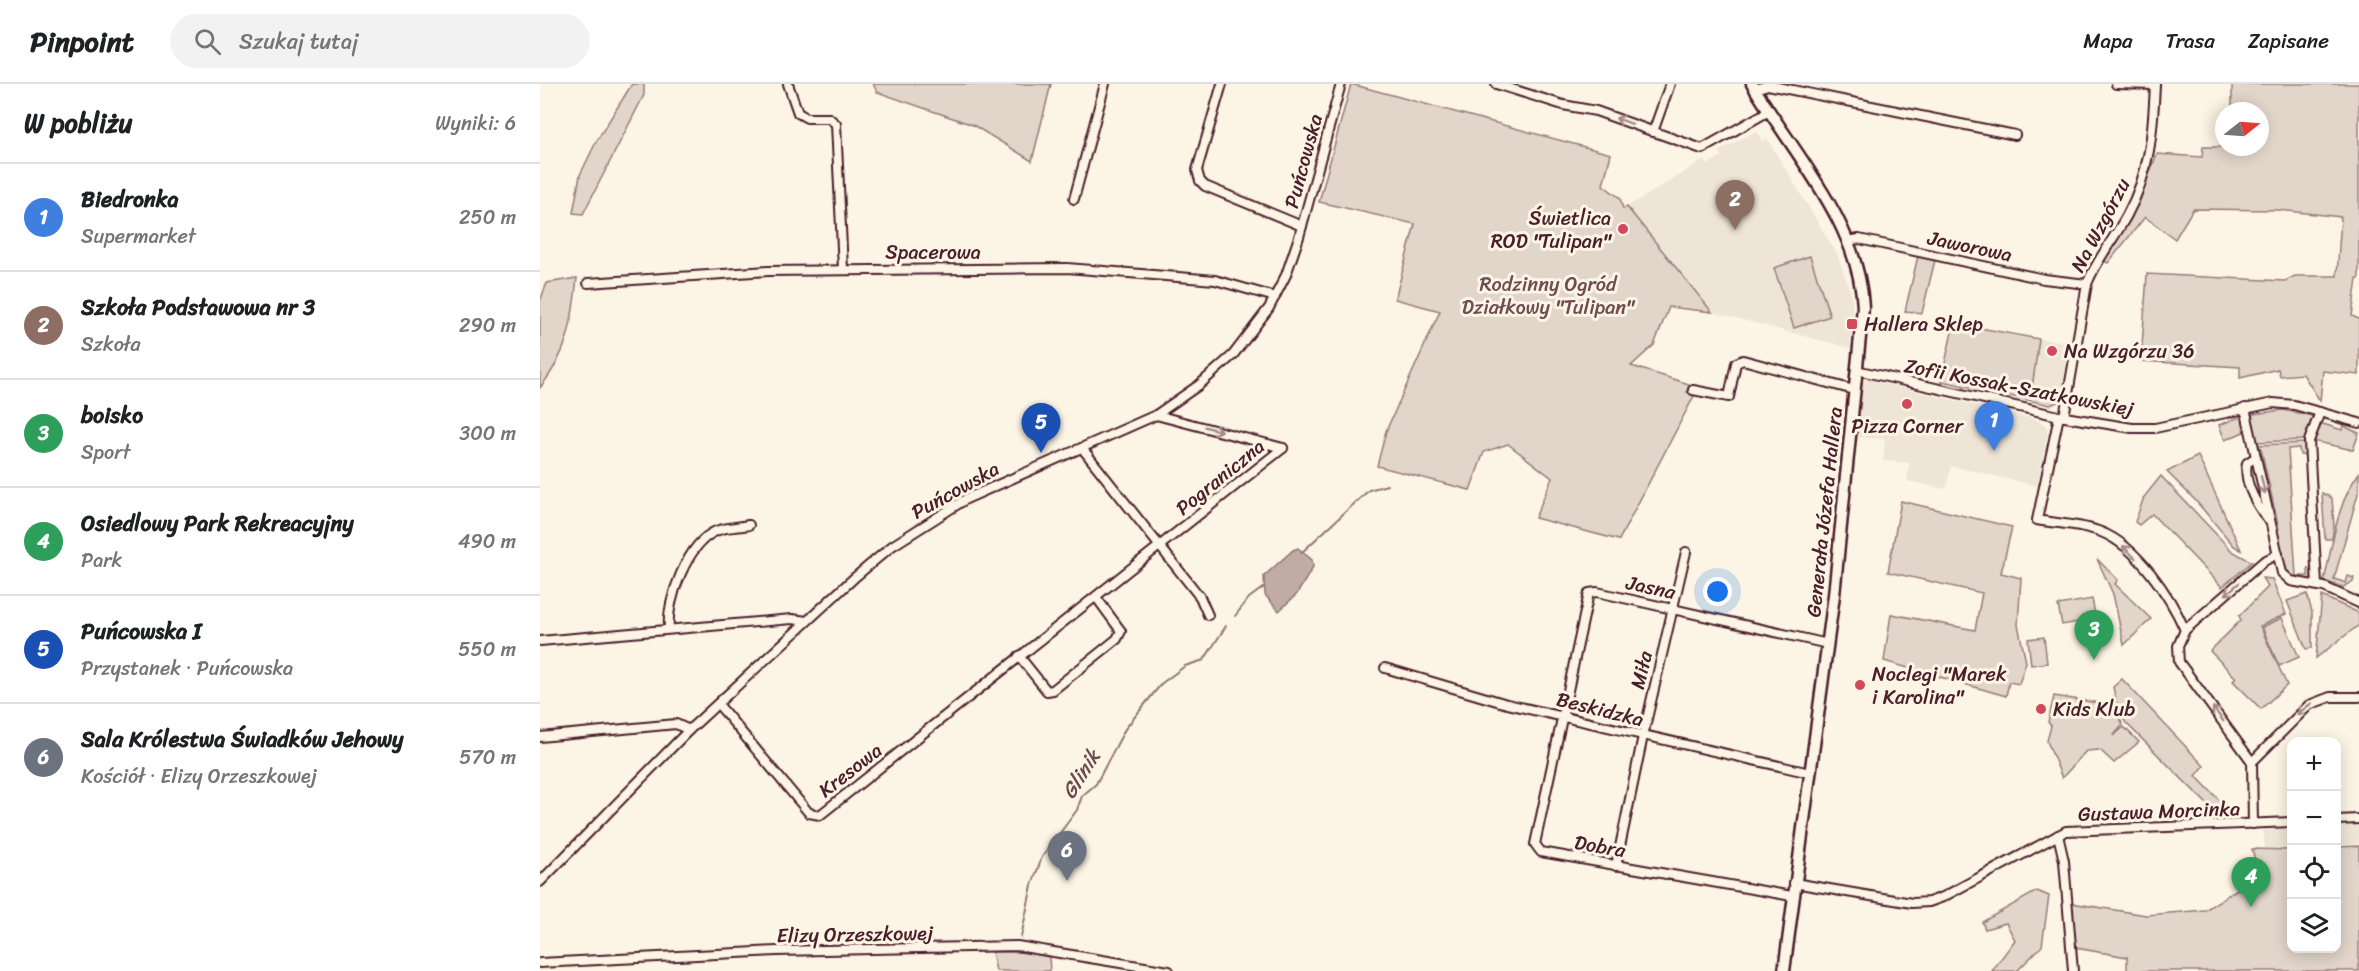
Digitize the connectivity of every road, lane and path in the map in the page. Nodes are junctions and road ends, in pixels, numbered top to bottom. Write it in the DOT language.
graph roads {
  1 [pos="788,84"];
  2 [pos="1105,84"];
  3 [pos="1222,84"];
  4 [pos="1341,84"];
  5 [pos="1496,84"];
  6 [pos="1670,84"];
  7 [pos="2116,84"];
  8 [pos="2155,84"];
  9 [pos="1754,86"];
  10 [pos="1769,111"];
  11 [pos="1653,132"];
  12 [pos="2015,135"];
  13 [pos="1074,200"];
  14 [pos="1302,226"];
  15 [pos="1847,241"];
  16 [pos="843,269"];
  17 [pos="588,283"];
  18 [pos="2086,284"];
  19 [pos="1275,297"];
  20 [pos="1856,370"];
  21 [pos="1693,390"];
  22 [pos="1854,390"];
  23 [pos="2245,408"];
  24 [pos="2320,412"];
  25 [pos="1156,415"];
  26 [pos="2061,417"];
  27 [pos="2359,423"];
  28 [pos="1082,448"];
  29 [pos="2256,457"];
  30 [pos="2269,520"];
  31 [pos="749,525"];
  32 [pos="1159,547"];
  33 [pos="1686,552"];
  34 [pos="2278,554"];
  35 [pos="2317,585"];
  36 [pos="1096,597"];
  37 [pos="2358,600"];
  38 [pos="1672,608"];
  39 [pos="1208,615"];
  40 [pos="807,621"];
  41 [pos="669,629"];
  42 [pos="2185,630"];
  43 [pos="540,641"];
  44 [pos="1828,644"];
  45 [pos="1019,656"];
  46 [pos="1385,668"];
  47 [pos="2359,697"];
  48 [pos="718,704"];
  49 [pos="1562,716"];
  50 [pos="689,730"];
  51 [pos="1643,736"];
  52 [pos="540,737"];
  53 [pos="2252,762"];
  54 [pos="1810,773"];
  55 [pos="2359,819"];
  56 [pos="2341,820"];
  57 [pos="2287,822"];
  58 [pos="2253,824"];
  59 [pos="2058,835"];
  60 [pos="1616,866"];
  61 [pos="540,882"];
  62 [pos="1794,883"];
  63 [pos="1792,896"];
  64 [pos="540,963"];
  65 [pos="1169,971"];
  66 [pos="1784,971"];
  67 [pos="2073,971"];
  1 -- 16 [label="street"];
  2 -- 13 [label="street"];
  3 -- 14 [label="street"];
  4 -- 14 [label="street, Puńcowska"];
  11 -- 5 [label="street, one-way"];
  6 -- 11 [label="street"];
  7 -- 8 [label="street"];
  8 -- 18 [label="street, Na Wzgórzu"];
  9 -- 10 [label="street, Generała Józefa Hallera"];
  9 -- 12 [label="street"];
  10 -- 11 [label="street"];
  10 -- 15 [label="street, Generała Józefa Hallera"];
  14 -- 19 [label="street, Puńcowska"];
  15 -- 18 [label="street, Jaworowa"];
  15 -- 20 [label="street, Generała Józefa Hallera"];
  16 -- 17 [label="street, Spacerowa"];
  16 -- 19 [label="street, Spacerowa"];
  18 -- 26 [label="street, Na Wzgórzu"];
  19 -- 25 [label="street, Puńcowska"];
  20 -- 22 [label="street, Generała Józefa Hallera"];
  20 -- 26 [label="street, Zofii Kossak-Szatkowskiej"];
  21 -- 22 [label="street"];
  22 -- 44 [label="street, Generała Józefa Hallera"];
  23 -- 24 [label="street, Zofii Kossak-Szatkowskiej"];
  23 -- 26 [label="street, Zofii Kossak-Szatkowskiej"];
  23 -- 29 [label="street"];
  24 -- 27 [label="street, Zofii Kossak-Szatkowskiej"];
  24 -- 35 [label="street"];
  25 -- 28 [label="street, Puńcowska"];
  25 -- 32 [label="street, Pograniczna, one-way"];
  42 -- 26 [label="street, Na Wzgórzu, one-way"];
  28 -- 32 [label="street"];
  28 -- 40 [label="street, Puńcowska"];
  29 -- 30 [label="street, one-way"];
  29 -- 30 [label="street"];
  30 -- 34 [label="street"];
  31 -- 41 [label="street"];
  32 -- 36 [label="street, Kresowa"];
  32 -- 39 [label="street"];
  33 -- 38 [label="street, Miła"];
  34 -- 35 [label="street"];
  34 -- 42 [label="street, one-way"];
  35 -- 37 [label="street"];
  36 -- 45 [label="street, Kresowa"];
  36 -- 45 [label="street"];
  38 -- 44 [label="street, Jasna"];
  38 -- 49 [label="street, Jasna"];
  38 -- 51 [label="street, Miła"];
  40 -- 41 [label="street"];
  40 -- 48 [label="street, Puńcowska"];
  41 -- 43 [label="street"];
  53 -- 42 [label="street, one-way"];
  44 -- 54 [label="street, Generała Józefa Hallera"];
  45 -- 48 [label="street, Kresowa"];
  46 -- 49 [label="street, Beskidzka"];
  47 -- 53 [label="street, one-way"];
  48 -- 50 [label="street, Puńcowska"];
  49 -- 51 [label="street, Beskidzka"];
  49 -- 60 [label="street, Dobra"];
  50 -- 52 [label="street"];
  50 -- 61 [label="street, Puńcowska"];
  51 -- 54 [label="street, Beskidzka"];
  51 -- 60 [label="street, Miła"];
  53 -- 58 [label="street"];
  54 -- 62 [label="street, Generała Józefa Hallera"];
  55 -- 56 [label="street"];
  57 -- 58 [label="street, Gustawa Morcinka"];
  58 -- 59 [label="street, Gustawa Morcinka"];
  59 -- 62 [label="street, Gustawa Morcinka"];
  59 -- 67 [label="street"];
  60 -- 63 [label="street, Dobra"];
  62 -- 63 [label="street, Generała Józefa Hallera"];
  63 -- 66 [label="street, Generała Józefa Hallera"];
  64 -- 65 [label="street, Elizy Orzeszkowej"];
}
